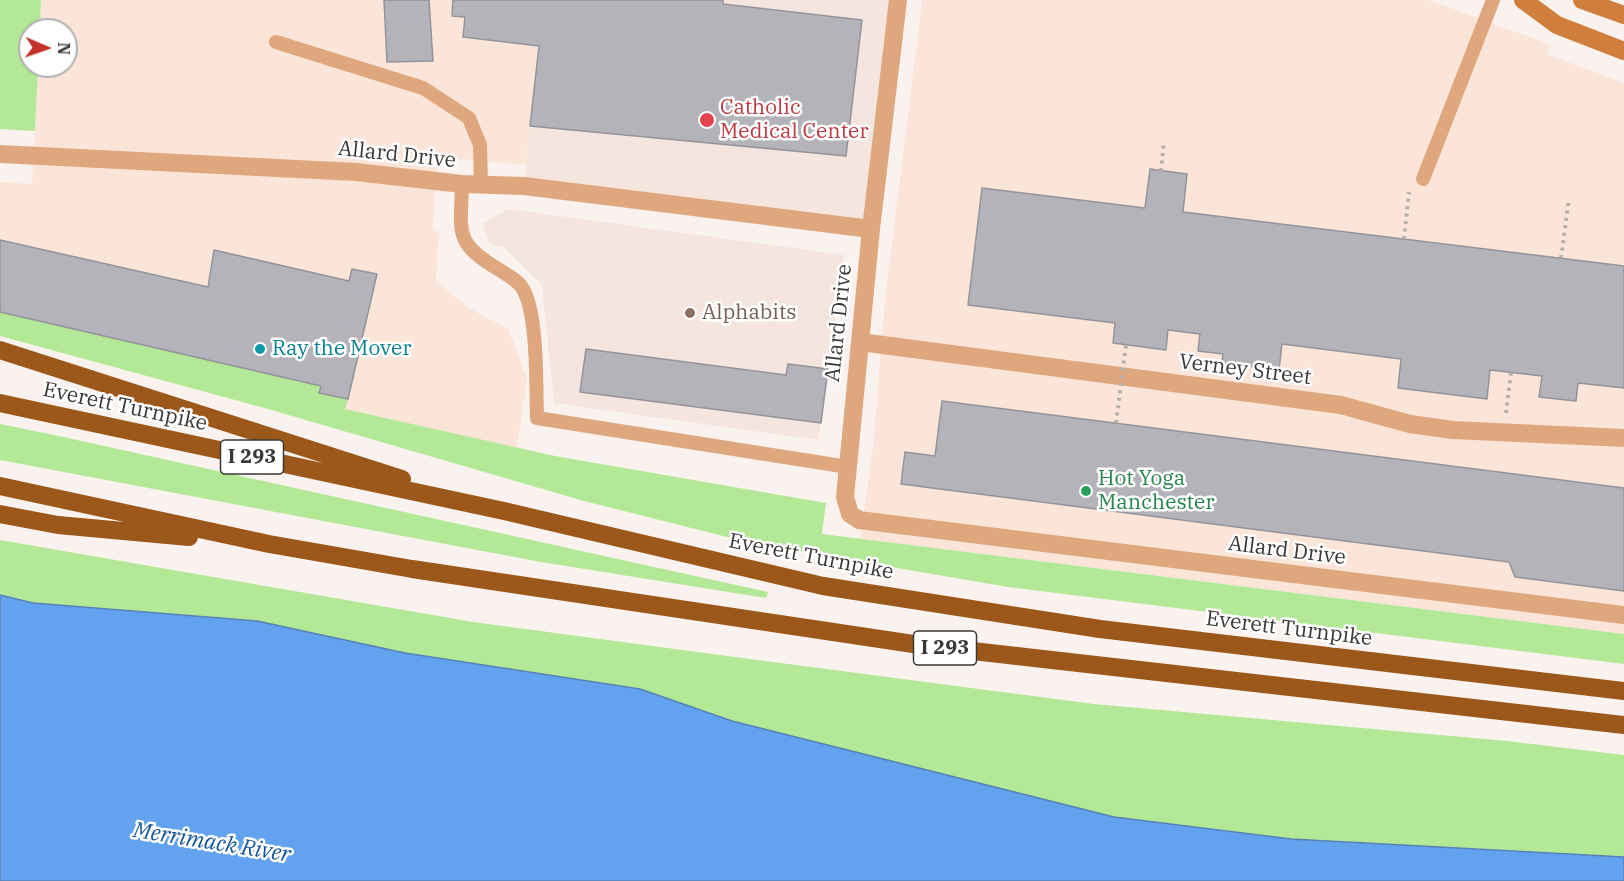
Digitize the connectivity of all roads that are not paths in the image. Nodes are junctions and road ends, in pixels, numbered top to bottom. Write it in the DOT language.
graph roads {
  1 [pos="898,0"];
  2 [pos="1493,0"];
  3 [pos="1523,0"];
  4 [pos="1582,0"];
  5 [pos="1624,15"];
  6 [pos="276,42"];
  7 [pos="1624,51"];
  8 [pos="0,154"];
  9 [pos="1423,179"];
  10 [pos="462,184"];
  11 [pos="481,185"];
  12 [pos="871,229"];
  13 [pos="860,342"];
  14 [pos="0,350"];
  15 [pos="0,403"];
  16 [pos="1624,438"];
  17 [pos="848,467"];
  18 [pos="0,486"];
  19 [pos="504,512"];
  20 [pos="0,514"];
  21 [pos="269,544"];
  22 [pos="1624,615"];
  23 [pos="1624,691"];
  24 [pos="1624,725"];
  1 -- 12 [label="street"];
  2 -- 9 [label="lane"];
  3 -- 7 [label="main road"];
  4 -- 5 [label="main road"];
  6 -- 11 [label="lane"];
  8 -- 10 [label="street, Allard Drive"];
  10 -- 11 [label="street, Allard Drive"];
  10 -- 17 [label="lane"];
  11 -- 12 [label="street, Allard Drive"];
  12 -- 13 [label="street, Allard Drive"];
  13 -- 16 [label="street, Verney Street"];
  13 -- 17 [label="street, Allard Drive"];
  14 -- 19 [label="highway"];
  15 -- 19 [label="highway, Everett Turnpike / I 293"];
  17 -- 22 [label="street, Allard Drive"];
  18 -- 21 [label="highway, I 293"];
  19 -- 23 [label="highway, Everett Turnpike / I 293"];
  20 -- 21 [label="highway"];
  21 -- 24 [label="highway, I 293"];
}
